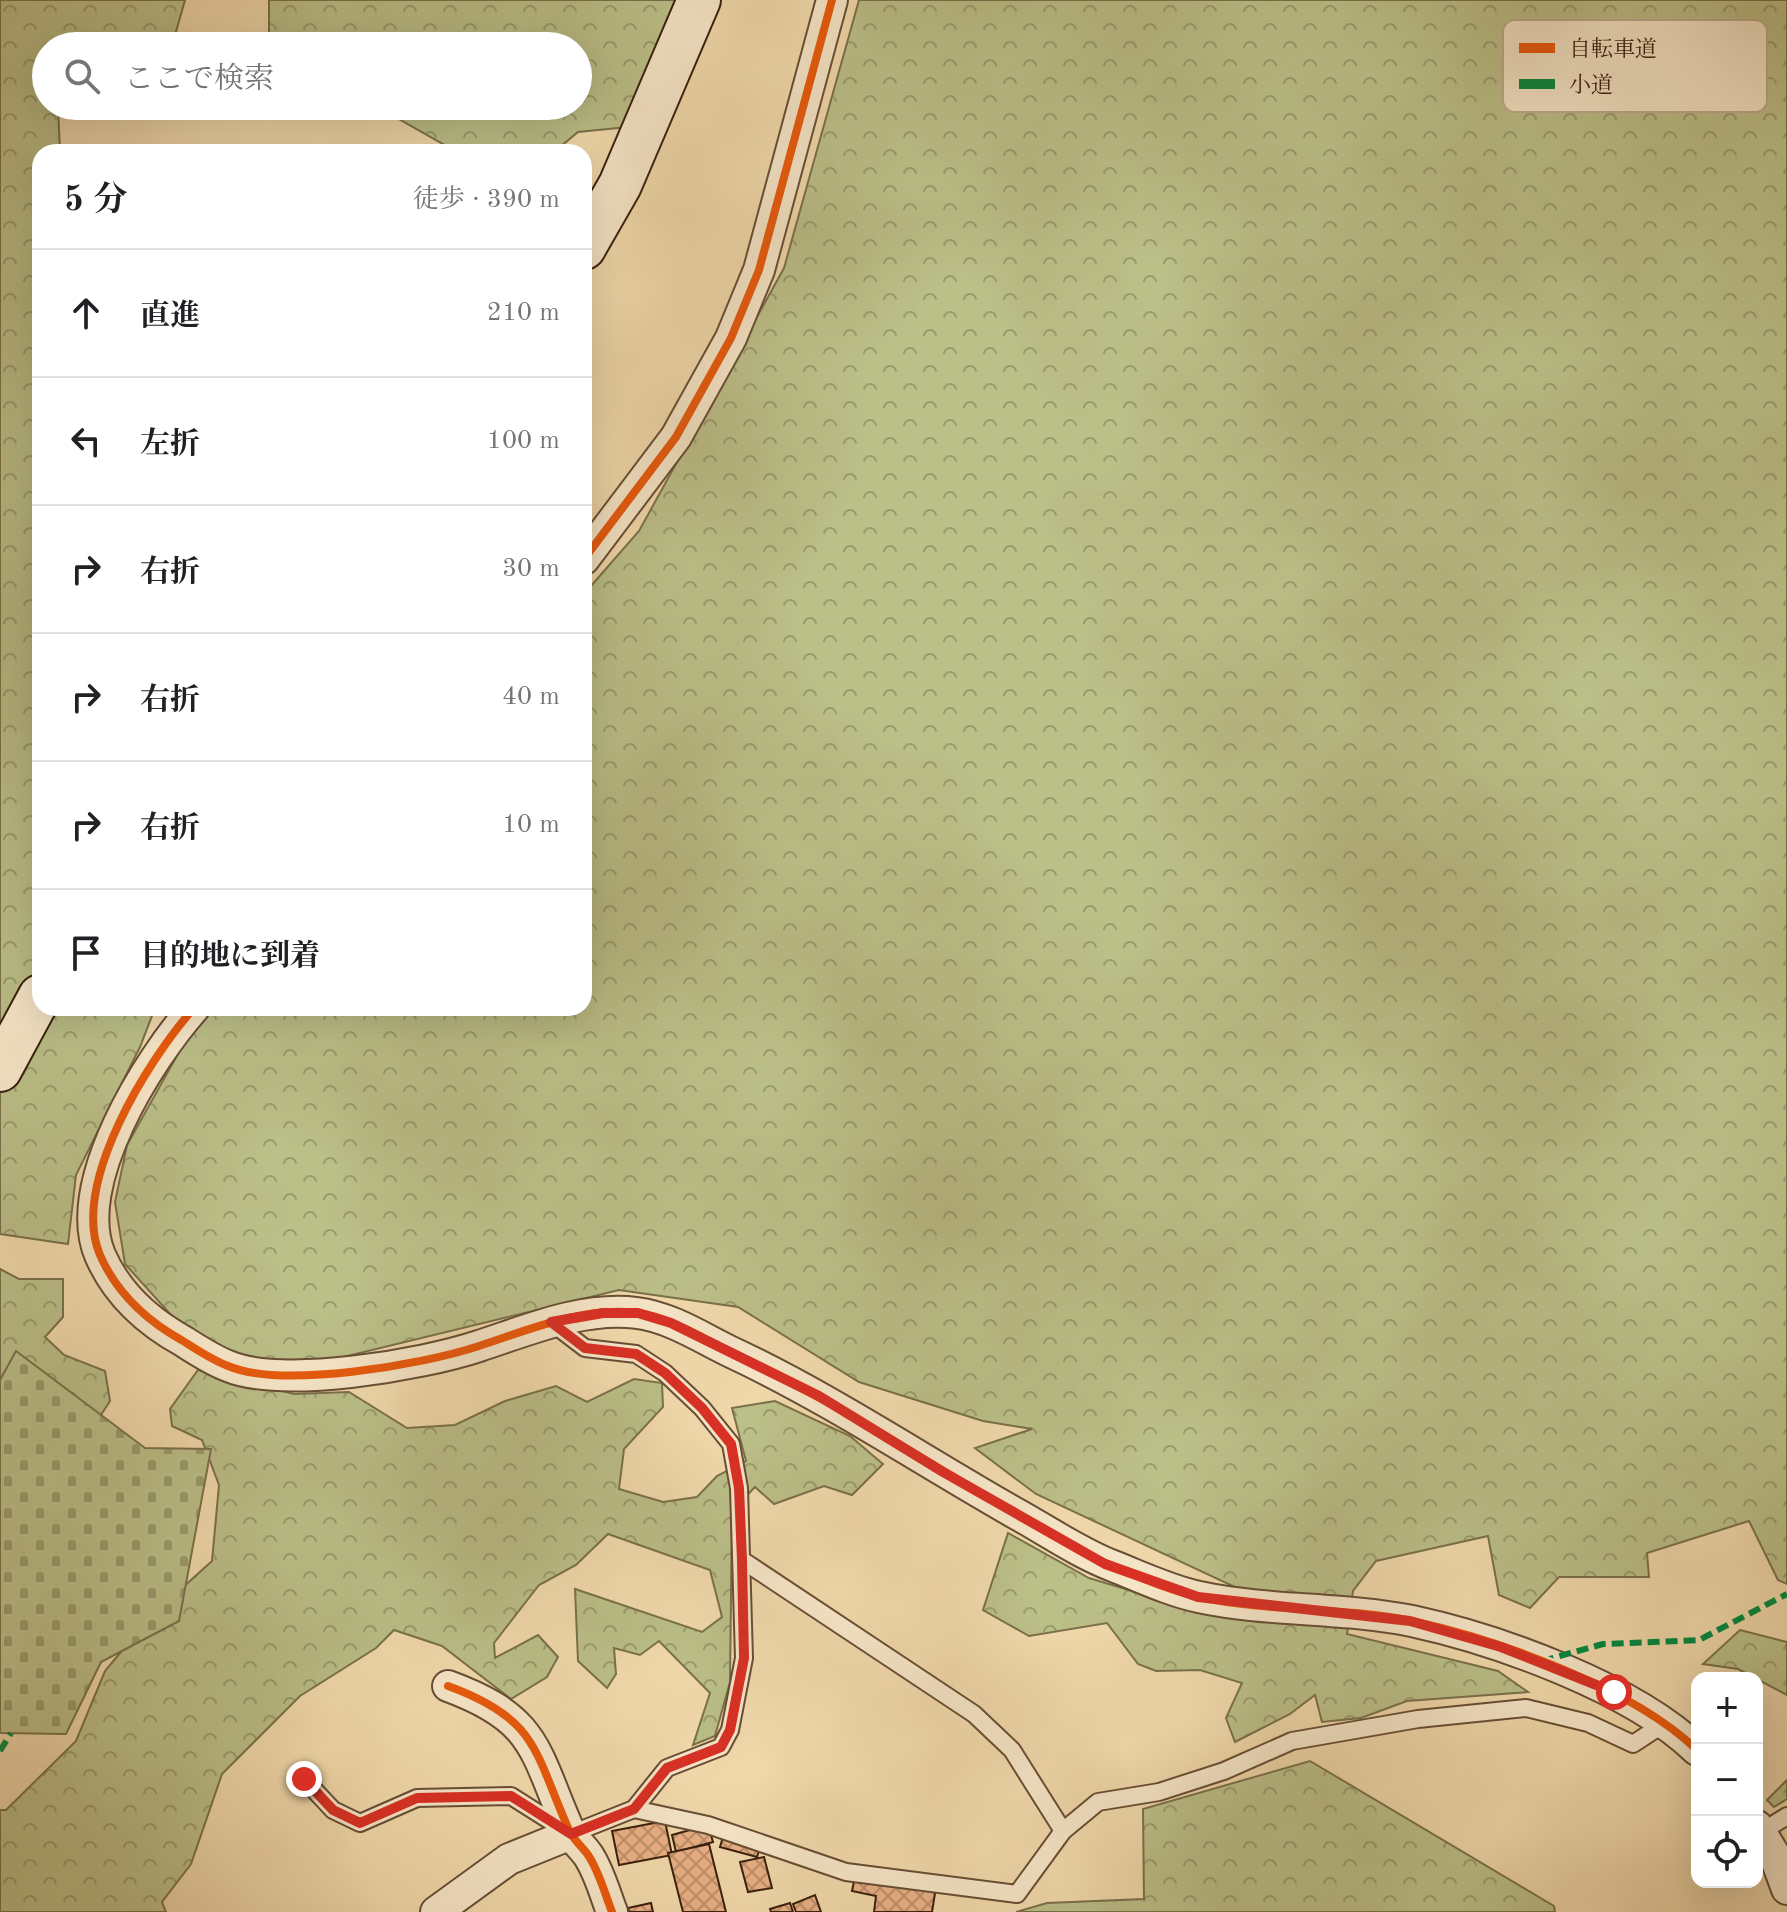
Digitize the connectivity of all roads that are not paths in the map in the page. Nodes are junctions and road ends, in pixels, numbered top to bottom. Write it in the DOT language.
graph roads {
  1 [pos="699,0"];
  2 [pos="832,0"];
  3 [pos="592,234"];
  4 [pos="592,548"];
  5 [pos="32,1011"];
  6 [pos="187,1016"];
  7 [pos="0,1070"];
  8 [pos="551,1322"];
  9 [pos="742,1560"];
  10 [pos="448,1686"];
  11 [pos="1665,1723"];
  12 [pos="1691,1745"];
  13 [pos="304,1779"];
  14 [pos="634,1809"];
  15 [pos="1787,1816"];
  16 [pos="1763,1827"];
  17 [pos="1063,1831"];
  18 [pos="571,1834"];
  19 [pos="1763,1836"];
  20 [pos="1787,1889"];
  21 [pos="436,1912"];
  22 [pos="612,1912"];
  1 -- 3 [label="street"];
  2 -- 4 [label="street"];
  5 -- 7 [label="street"];
  6 -- 8 [label="street"];
  8 -- 9 [label="lane"];
  8 -- 11 [label="street"];
  9 -- 14 [label="lane"];
  9 -- 17 [label="lane"];
  10 -- 18 [label="street"];
  11 -- 12 [label="street"];
  11 -- 17 [label="lane"];
  13 -- 18 [label="lane"];
  14 -- 17 [label="lane"];
  14 -- 18 [label="lane"];
  15 -- 16 [label="lane"];
  18 -- 21 [label="street"];
  18 -- 22 [label="street"];
  19 -- 20 [label="street"];
}
